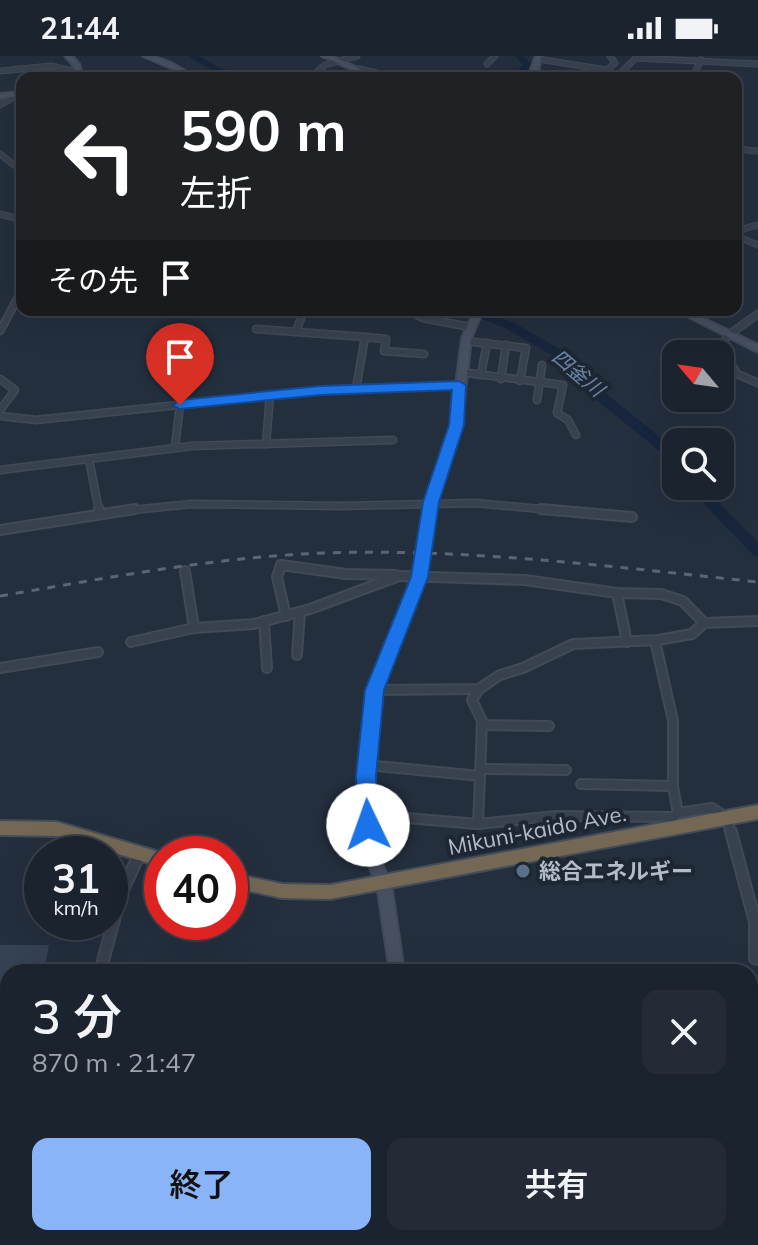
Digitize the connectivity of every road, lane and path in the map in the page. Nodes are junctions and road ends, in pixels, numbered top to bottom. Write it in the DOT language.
graph roads {
  1 [pos="146,56"];
  2 [pos="325,56"];
  3 [pos="357,56"];
  4 [pos="495,56"];
  5 [pos="610,56"];
  6 [pos="537,58"];
  7 [pos="684,58"];
  8 [pos="338,60"];
  9 [pos="701,60"];
  10 [pos="487,64"];
  11 [pos="758,64"];
  12 [pos="359,69"];
  13 [pos="607,70"];
  14 [pos="0,72"];
  15 [pos="70,72"];
  16 [pos="183,72"];
  17 [pos="317,72"];
  18 [pos="365,72"];
  19 [pos="372,72"];
  20 [pos="620,72"];
  21 [pos="695,72"];
  22 [pos="0,154"];
  23 [pos="16,166"];
  24 [pos="16,301"];
  25 [pos="758,314"];
  26 [pos="420,316"];
  27 [pos="692,316"];
  28 [pos="301,318"];
  29 [pos="474,318"];
  30 [pos="256,329"];
  31 [pos="0,331"];
  32 [pos="296,332"];
  33 [pos="731,334"];
  34 [pos="365,337"];
  35 [pos="465,341"];
  36 [pos="487,343"];
  37 [pos="506,345"];
  38 [pos="758,349"];
  39 [pos="424,354"];
  40 [pos="542,365"];
  41 [pos="460,372"];
  42 [pos="481,375"];
  43 [pos="0,379"];
  44 [pos="501,379"];
  45 [pos="520,381"];
  46 [pos="540,383"];
  47 [pos="758,383"];
  48 [pos="459,385"];
  49 [pos="356,389"];
  50 [pos="270,395"];
  51 [pos="537,400"];
  52 [pos="180,405"];
  53 [pos="0,410"];
  54 [pos="0,416"];
  55 [pos="576,435"];
  56 [pos="393,440"];
  57 [pos="266,444"];
  58 [pos="175,447"];
  59 [pos="89,459"];
  60 [pos="0,470"];
  61 [pos="431,502"];
  62 [pos="100,514"];
  63 [pos="632,517"];
  64 [pos="0,530"];
  65 [pos="185,571"];
  66 [pos="399,576"];
  67 [pos="420,577"];
  68 [pos="617,593"];
  69 [pos="300,612"];
  70 [pos="286,616"];
  71 [pos="264,621"];
  72 [pos="753,621"];
  73 [pos="704,623"];
  74 [pos="194,628"];
  75 [pos="131,642"];
  76 [pos="627,642"];
  77 [pos="656,645"];
  78 [pos="98,652"];
  79 [pos="297,655"];
  80 [pos="0,668"];
  81 [pos="267,668"];
  82 [pos="479,689"];
  83 [pos="375,690"];
  84 [pos="482,725"];
  85 [pos="549,726"];
  86 [pos="367,765"];
  87 [pos="566,770"];
  88 [pos="480,772"];
  89 [pos="581,784"];
  90 [pos="673,786"];
  91 [pos="758,812"];
  92 [pos="678,813"];
  93 [pos="727,818"];
  94 [pos="478,824"];
  95 [pos="368,825"];
  96 [pos="0,828"];
  97 [pos="140,853"];
  98 [pos="144,854"];
  99 [pos="248,884"];
  100 [pos="384,884"];
  101 [pos="758,959"];
  102 [pos="102,964"];
  103 [pos="396,964"];
  1 -- 16 [label="street"];
  2 -- 8 [label="street"];
  3 -- 8 [label="street"];
  4 -- 10 [label="street"];
  5 -- 13 [label="street"];
  6 -- 13 [label="street"];
  7 -- 9 [label="street"];
  7 -- 20 [label="street"];
  8 -- 12 [label="street"];
  8 -- 17 [label="street"];
  9 -- 11 [label="street"];
  9 -- 21 [label="street"];
  12 -- 18 [label="street"];
  12 -- 19 [label="street"];
  14 -- 15 [label="street"];
  22 -- 23 [label="street"];
  24 -- 31 [label="street"];
  25 -- 33 [label="street"];
  26 -- 29 [label="street"];
  27 -- 33 [label="street"];
  28 -- 32 [label="street"];
  29 -- 35 [label="street"];
  30 -- 32 [label="street"];
  32 -- 34 [label="street"];
  33 -- 38 [label="street"];
  33 -- 47 [label="street"];
  34 -- 39 [label="street"];
  34 -- 49 [label="street"];
  35 -- 36 [label="street"];
  35 -- 41 [label="street"];
  36 -- 37 [label="street"];
  36 -- 42 [label="street"];
  37 -- 44 [label="street"];
  37 -- 45 [label="street"];
  40 -- 46 [label="street"];
  41 -- 42 [label="street"];
  41 -- 48 [label="street"];
  42 -- 44 [label="street"];
  43 -- 53 [label="street"];
  44 -- 45 [label="street"];
  45 -- 46 [label="street"];
  46 -- 51 [label="street"];
  46 -- 55 [label="street"];
  48 -- 49 [label="street"];
  48 -- 61 [label="street"];
  49 -- 50 [label="street"];
  50 -- 52 [label="street"];
  50 -- 57 [label="street"];
  52 -- 54 [label="street"];
  52 -- 58 [label="street"];
  56 -- 57 [label="street"];
  57 -- 58 [label="street"];
  58 -- 59 [label="street"];
  59 -- 60 [label="street"];
  59 -- 62 [label="street"];
  61 -- 62 [label="street"];
  61 -- 63 [label="street"];
  61 -- 67 [label="street"];
  62 -- 64 [label="street"];
  65 -- 74 [label="street"];
  66 -- 67 [label="street"];
  66 -- 69 [label="street"];
  66 -- 70 [label="street"];
  67 -- 68 [label="street"];
  67 -- 83 [label="street"];
  68 -- 73 [label="street"];
  68 -- 76 [label="street"];
  69 -- 70 [label="street"];
  69 -- 79 [label="street"];
  70 -- 71 [label="street"];
  71 -- 74 [label="street"];
  71 -- 81 [label="street"];
  72 -- 73 [label="street"];
  73 -- 76 [label="street"];
  74 -- 75 [label="street"];
  76 -- 82 [label="street"];
  77 -- 90 [label="street"];
  78 -- 80 [label="street"];
  82 -- 83 [label="street"];
  82 -- 84 [label="street"];
  83 -- 86 [label="street"];
  84 -- 85 [label="street"];
  84 -- 88 [label="street"];
  86 -- 88 [label="street"];
  86 -- 95 [label="street"];
  87 -- 88 [label="street"];
  88 -- 94 [label="street"];
  89 -- 90 [label="street"];
  90 -- 92 [label="street"];
  91 -- 93 [label="highway, Mikuni-kaido Ave."];
  92 -- 93 [label="street"];
  92 -- 94 [label="street"];
  93 -- 100 [label="highway, Mikuni-kaido Ave."];
  93 -- 101 [label="street"];
  94 -- 95 [label="street"];
  95 -- 100 [label="street"];
  96 -- 97 [label="highway"];
  97 -- 98 [label="highway"];
  97 -- 102 [label="street"];
  99 -- 100 [label="highway, Mikuni-kaido Ave."];
  100 -- 103 [label="street"];
}
